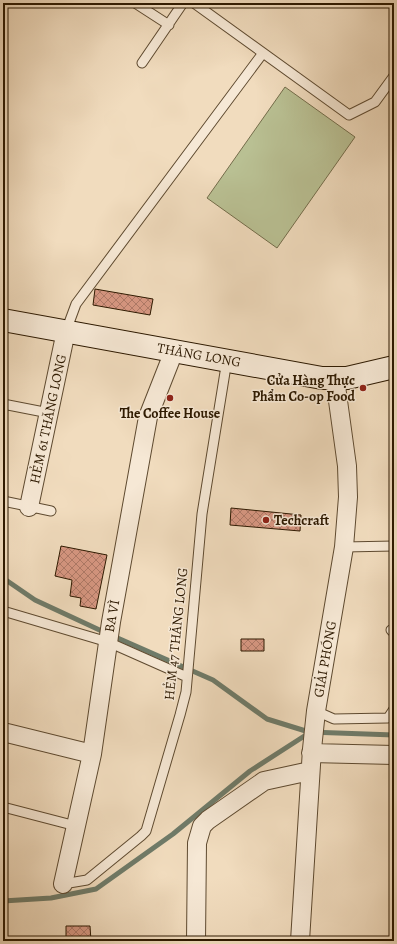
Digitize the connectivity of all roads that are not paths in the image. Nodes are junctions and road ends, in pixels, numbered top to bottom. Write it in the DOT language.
graph roads {
  1 [pos="135,3"];
  2 [pos="183,3"];
  3 [pos="194,3"];
  4 [pos="169,25"];
  5 [pos="264,53"];
  6 [pos="142,63"];
  7 [pos="394,76"];
  8 [pos="3,320"];
  9 [pos="66,331"];
  10 [pos="174,351"];
  11 [pos="227,360"];
  12 [pos="394,367"];
  13 [pos="335,379"];
  14 [pos="3,404"];
  15 [pos="49,413"];
  16 [pos="3,501"];
  17 [pos="29,506"];
  18 [pos="51,511"];
  19 [pos="394,546"];
  20 [pos="344,547"];
  21 [pos="3,611"];
  22 [pos="108,642"];
  23 [pos="188,672"];
  24 [pos="394,709"];
  25 [pos="316,711"];
  26 [pos="3,732"];
  27 [pos="311,751"];
  28 [pos="92,754"];
  29 [pos="394,755"];
  30 [pos="310,771"];
  31 [pos="3,807"];
  32 [pos="76,826"];
  33 [pos="63,884"];
  34 [pos="196,941"];
  35 [pos="300,941"];
  1 -- 4 [label="lane"];
  2 -- 4 [label="lane"];
  3 -- 5 [label="lane"];
  4 -- 6 [label="lane"];
  5 -- 7 [label="lane"];
  5 -- 9 [label="lane"];
  8 -- 9 [label="street, THĂNG LONG"];
  9 -- 10 [label="street, THĂNG LONG"];
  9 -- 15 [label="street, HẺM 61 THĂNG LONG"];
  10 -- 11 [label="street, THĂNG LONG"];
  10 -- 22 [label="street, BA VÌ"];
  11 -- 13 [label="street, THĂNG LONG"];
  11 -- 23 [label="lane, HẺM 47 THĂNG LONG"];
  12 -- 13 [label="street, THĂNG LONG"];
  13 -- 20 [label="street, GIẢI PHÓNG"];
  14 -- 15 [label="lane"];
  15 -- 17 [label="street, HẺM 61 THĂNG LONG"];
  16 -- 17 [label="lane"];
  17 -- 18 [label="lane"];
  19 -- 20 [label="lane"];
  20 -- 25 [label="street, GIẢI PHÓNG"];
  21 -- 22 [label="lane"];
  22 -- 23 [label="lane"];
  22 -- 28 [label="street, BA VÌ"];
  23 -- 33 [label="lane, HẺM 47 THĂNG LONG"];
  24 -- 25 [label="lane"];
  25 -- 27 [label="street, GIẢI PHÓNG"];
  26 -- 28 [label="street"];
  27 -- 29 [label="street"];
  27 -- 30 [label="street, GIẢI PHÓNG"];
  28 -- 32 [label="street, BA VÌ"];
  30 -- 34 [label="street"];
  30 -- 35 [label="street, GIẢI PHÓNG"];
  31 -- 32 [label="lane"];
  32 -- 33 [label="street, BA VÌ"];
}
